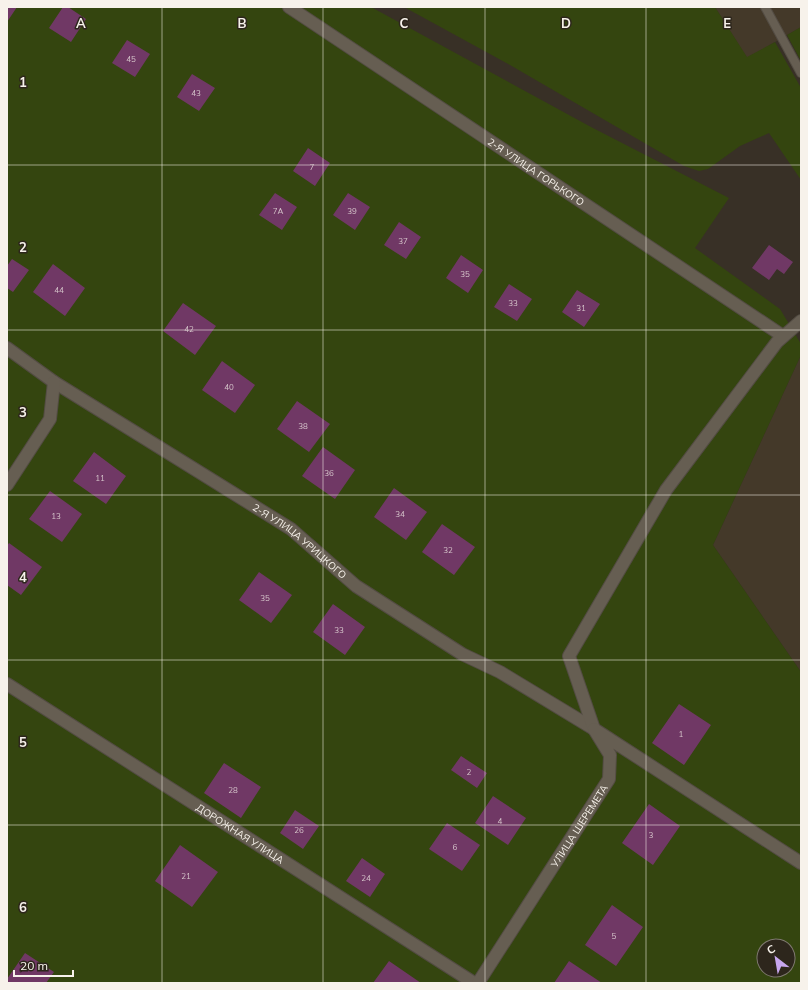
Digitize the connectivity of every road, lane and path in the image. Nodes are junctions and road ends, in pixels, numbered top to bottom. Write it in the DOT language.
graph roads {
  1 [pos="289,7"];
  2 [pos="765,7"];
  3 [pos="801,73"];
  4 [pos="801,321"];
  5 [pos="783,336"];
  6 [pos="7,348"];
  7 [pos="54,382"];
  8 [pos="7,485"];
  9 [pos="7,684"];
  10 [pos="594,730"];
  11 [pos="801,863"];
  12 [pos="474,983"];
  13 [pos="478,983"];
  1 -- 5 [label="street, 2-Я УЛИЦА ГОРЬКОГО"];
  2 -- 3 [label="lane"];
  4 -- 5 [label="street"];
  5 -- 10 [label="street"];
  6 -- 7 [label="street, 2-Я УЛИЦА УРИЦКОГО"];
  7 -- 8 [label="street"];
  7 -- 10 [label="street, 2-Я УЛИЦА УРИЦКОГО"];
  9 -- 12 [label="street, ДОРОЖНАЯ УЛИЦА"];
  10 -- 11 [label="street"];
  10 -- 13 [label="street, УЛИЦА ШЕРЕМЕТА"];
}
